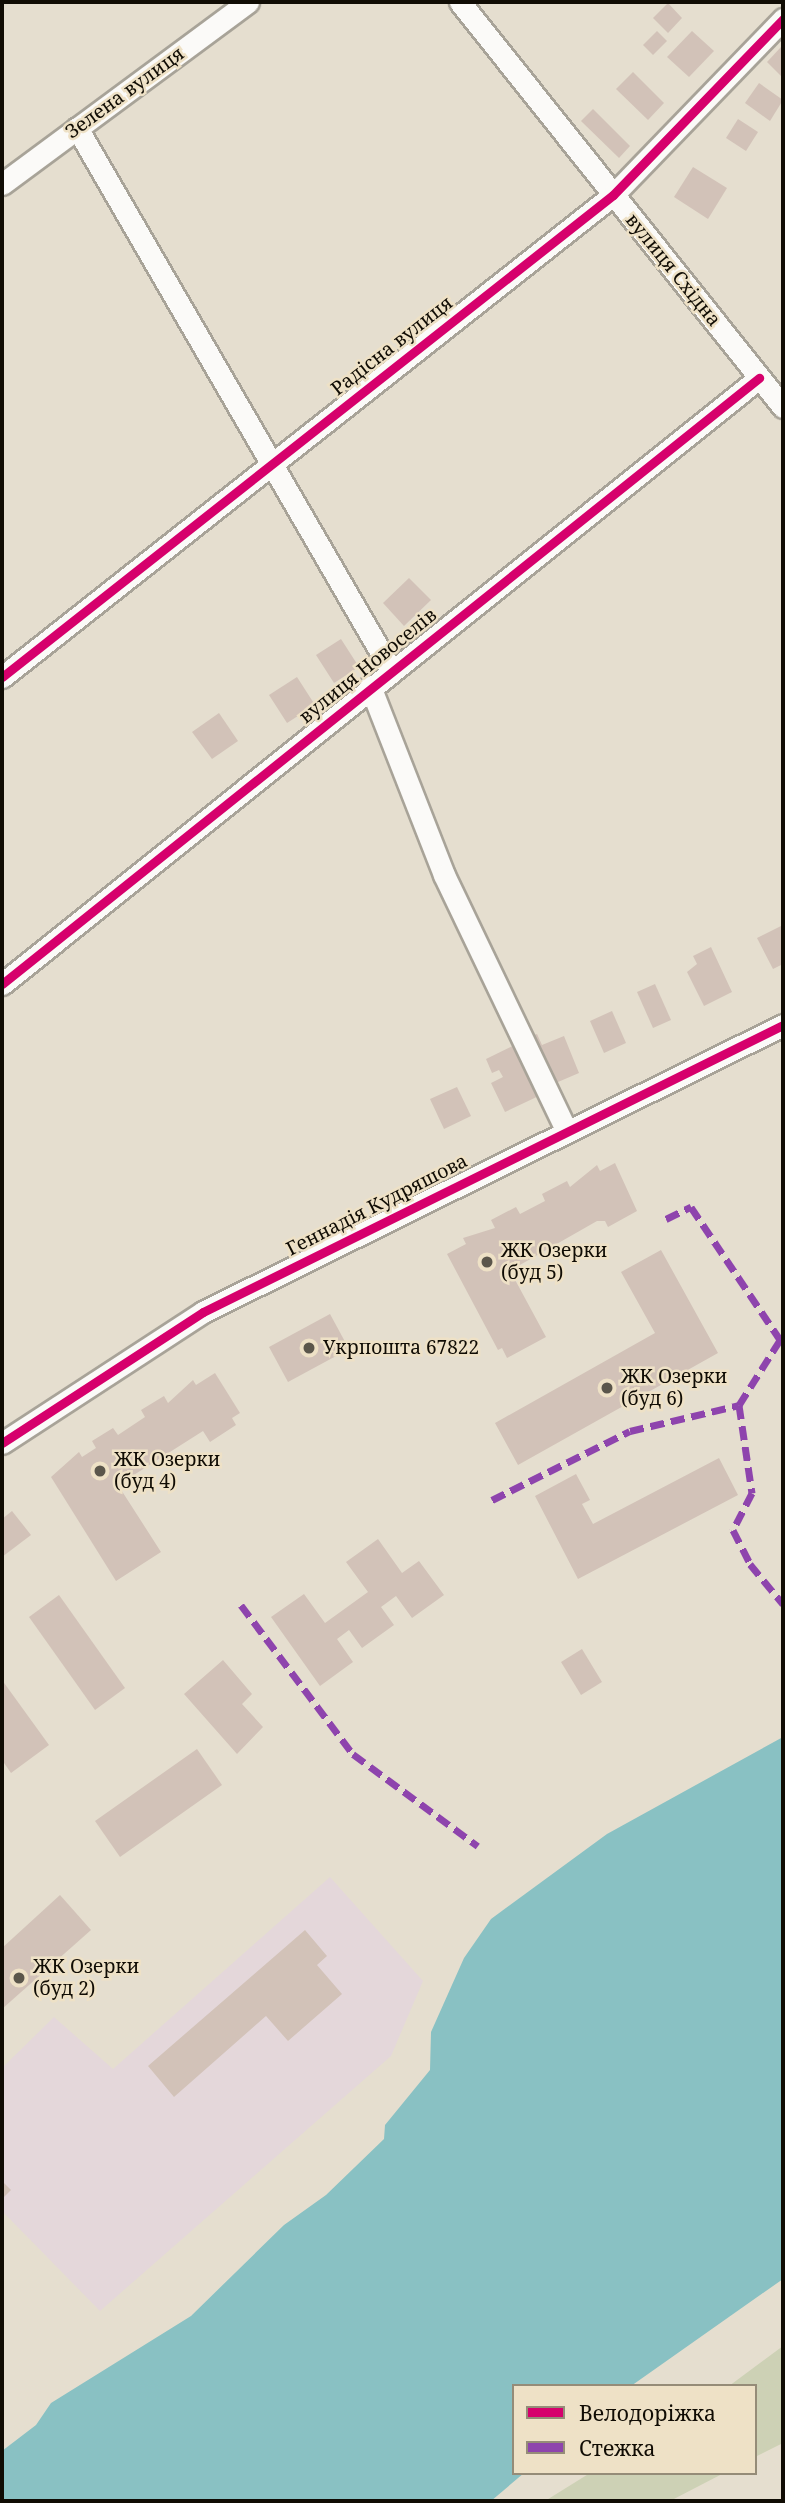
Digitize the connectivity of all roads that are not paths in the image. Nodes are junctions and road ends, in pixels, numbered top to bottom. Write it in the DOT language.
graph roads {
  1 [pos="248,2"];
  2 [pos="465,4"];
  3 [pos="783,19"];
  4 [pos="77,128"];
  5 [pos="2,184"];
  6 [pos="613,195"];
  7 [pos="759,378"];
  8 [pos="783,407"];
  9 [pos="272,461"];
  10 [pos="391,670"];
  11 [pos="2,677"];
  12 [pos="370,686"];
  13 [pos="2,984"];
  14 [pos="783,1025"];
  15 [pos="566,1130"];
  16 [pos="2,1443"];
  1 -- 4 [label="street, Зелена вулиця"];
  2 -- 6 [label="street, вулиця Східна"];
  3 -- 6 [label="street, Радісна вулиця"];
  4 -- 5 [label="street, Зелена вулиця"];
  4 -- 9 [label="street"];
  6 -- 7 [label="street, вулиця Східна"];
  6 -- 9 [label="street, Радісна вулиця"];
  7 -- 8 [label="street, вулиця Східна"];
  7 -- 10 [label="street, вулиця Новоселів"];
  9 -- 10 [label="street"];
  9 -- 11 [label="street, Радісна вулиця"];
  10 -- 12 [label="street, вулиця Новоселів"];
  12 -- 13 [label="street, вулиця Новоселів"];
  12 -- 15 [label="street"];
  14 -- 15 [label="street, Геннадія Кудряшова"];
  15 -- 16 [label="street, Геннадія Кудряшова"];
}
